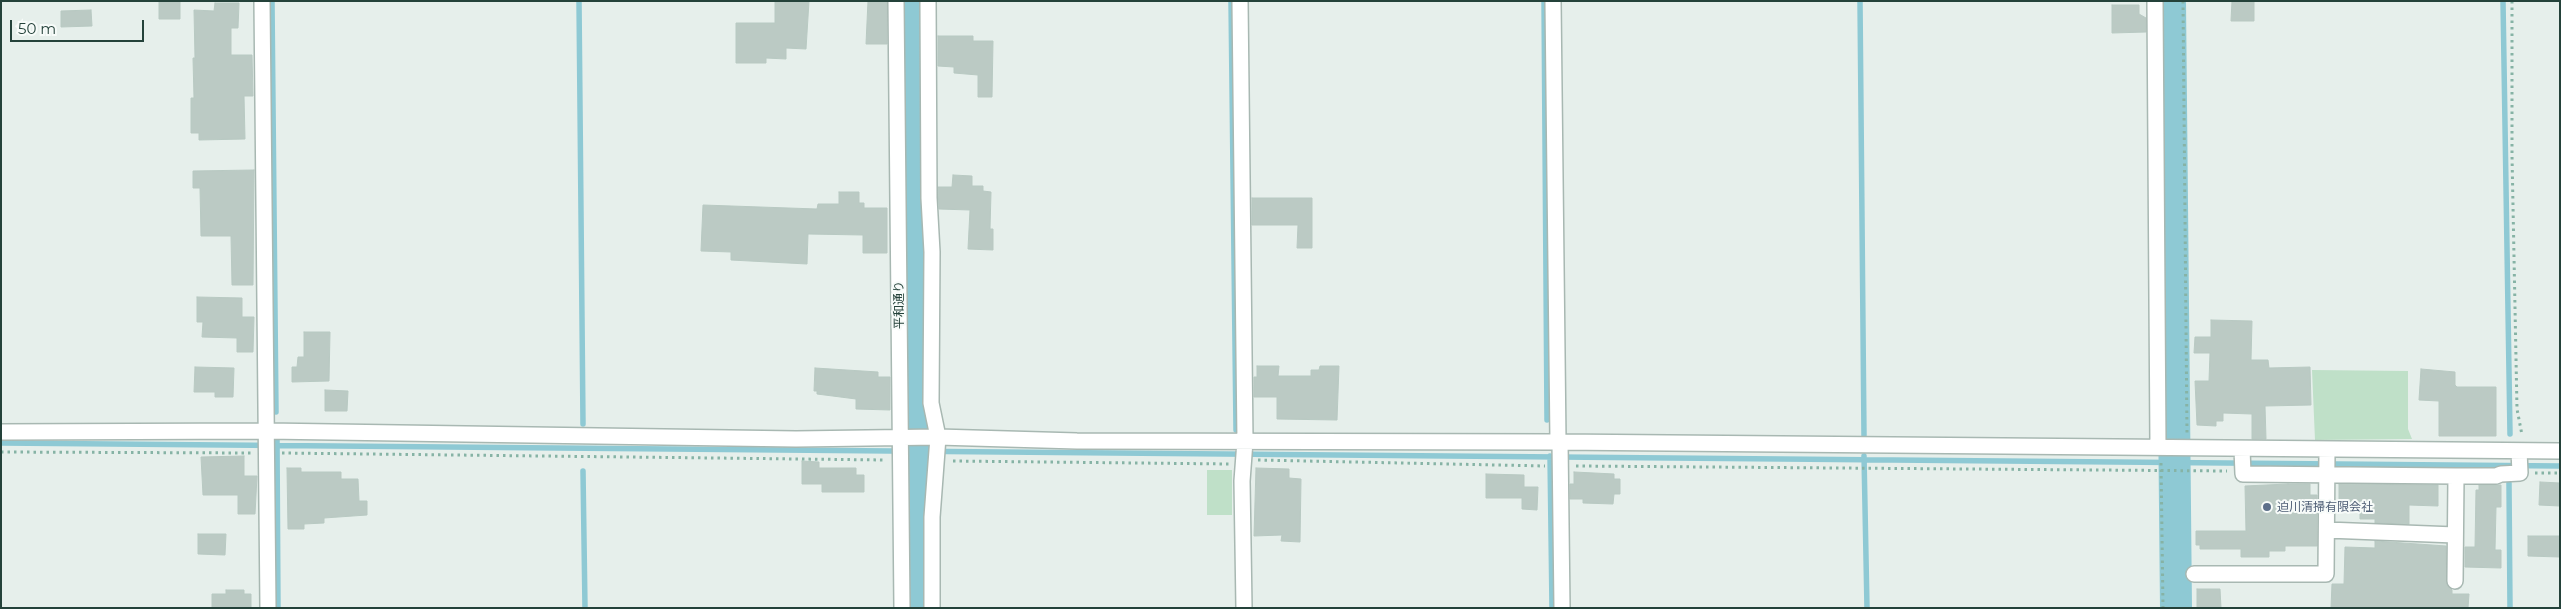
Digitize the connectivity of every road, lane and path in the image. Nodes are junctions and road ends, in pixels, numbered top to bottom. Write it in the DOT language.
graph roads {
  1 [pos="262,1"];
  2 [pos="896,1"];
  3 [pos="928,1"];
  4 [pos="1240,1"];
  5 [pos="1554,1"];
  6 [pos="2155,1"];
  7 [pos="2183,1"];
  8 [pos="2512,1"];
  9 [pos="1,432"];
  10 [pos="269,445"];
  11 [pos="900,447"];
  12 [pos="2162,447"];
  13 [pos="936,448"];
  14 [pos="2186,448"];
  15 [pos="2560,451"];
  16 [pos="1,452"];
  17 [pos="1242,454"];
  18 [pos="1558,455"];
  19 [pos="2243,461"];
  20 [pos="2521,461"];
  21 [pos="2327,462"];
  22 [pos="2448,466"];
  23 [pos="2162,470"];
  24 [pos="2560,474"];
  25 [pos="2327,530"];
  26 [pos="2455,535"];
  27 [pos="2194,574"];
  28 [pos="2454,581"];
  29 [pos="268,608"];
  30 [pos="902,608"];
  31 [pos="932,608"];
  32 [pos="1244,608"];
  33 [pos="1562,608"];
  34 [pos="2163,608"];
  1 -- 10 [label="street"];
  2 -- 11 [label="street, 平和通り"];
  3 -- 13 [label="street"];
  4 -- 17 [label="street"];
  5 -- 18 [label="street"];
  6 -- 12 [label="street"];
  7 -- 14 [label="path"];
  8 -- 20 [label="path"];
  9 -- 10 [label="street"];
  10 -- 11 [label="path"];
  10 -- 11 [label="street"];
  10 -- 16 [label="path"];
  10 -- 29 [label="street"];
  11 -- 13 [label="street"];
  11 -- 30 [label="street, 平和通り"];
  12 -- 14 [label="street"];
  12 -- 18 [label="street"];
  13 -- 17 [label="path"];
  13 -- 17 [label="street"];
  13 -- 31 [label="street"];
  14 -- 19 [label="street"];
  15 -- 20 [label="street"];
  17 -- 18 [label="street"];
  17 -- 18 [label="path"];
  17 -- 32 [label="street"];
  18 -- 23 [label="path"];
  18 -- 33 [label="street"];
  19 -- 21 [label="street"];
  19 -- 21 [label="street"];
  19 -- 23 [label="path"];
  20 -- 22 [label="street"];
  20 -- 22 [label="street"];
  20 -- 24 [label="path"];
  21 -- 22 [label="street"];
  21 -- 22 [label="street"];
  21 -- 25 [label="street"];
  22 -- 26 [label="street"];
  23 -- 34 [label="path"];
  25 -- 26 [label="street"];
  25 -- 27 [label="street"];
  26 -- 28 [label="street"];
}
